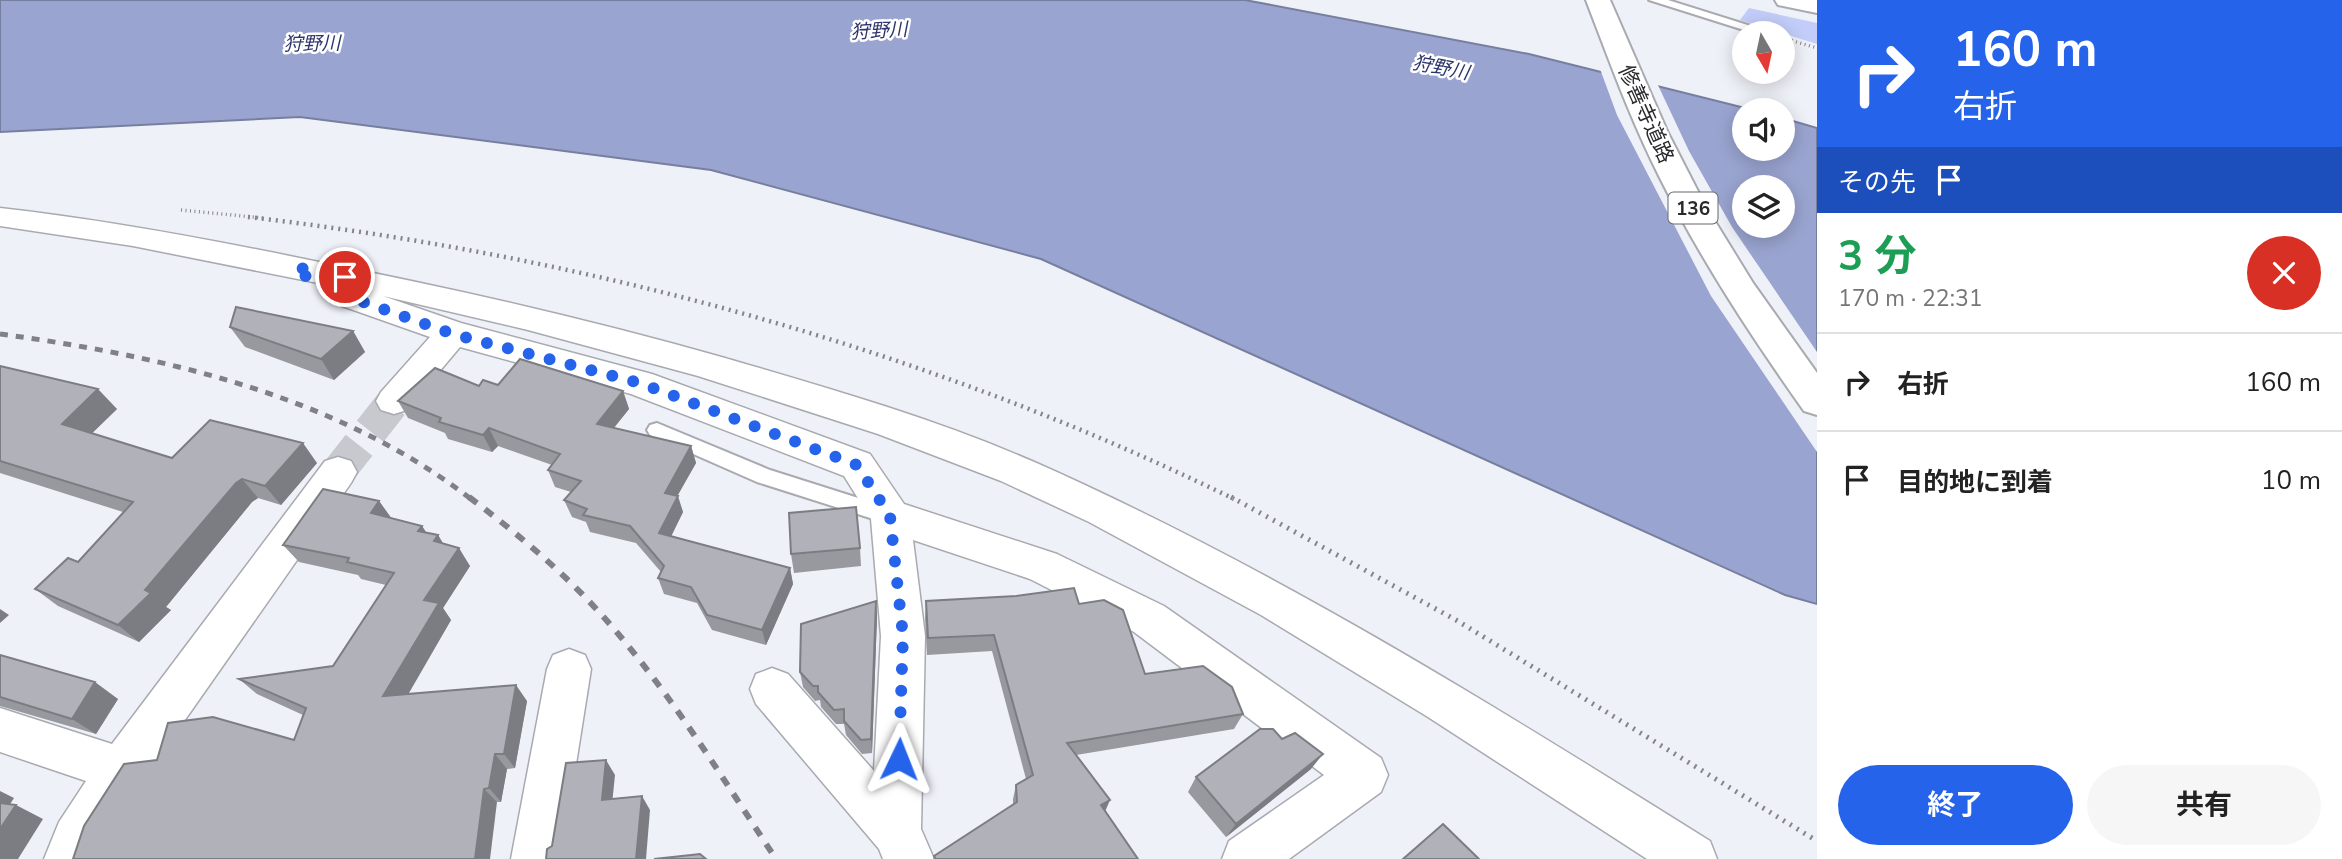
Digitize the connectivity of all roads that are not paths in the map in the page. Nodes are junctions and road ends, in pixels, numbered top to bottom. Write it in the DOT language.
graph roads {
  1 [pos="1598,0"];
  2 [pos="1655,0"];
  3 [pos="1787,0"];
  4 [pos="1817,6"];
  5 [pos="1732,22"];
  6 [pos="0,217"];
  7 [pos="295,267"];
  8 [pos="453,334"];
  9 [pos="394,401"];
  10 [pos="1817,401"];
  11 [pos="657,430"];
  12 [pos="338,472"];
  13 [pos="890,516"];
  14 [pos="569,669"];
  15 [pos="772,689"];
  16 [pos="0,730"];
  17 [pos="121,770"];
  18 [pos="903,846"];
  19 [pos="69,859"];
  20 [pos="536,859"];
  21 [pos="1247,859"];
  22 [pos="1692,859"];
  1 -- 10 [label="highway, 修善寺道路 / 136"];
  2 -- 5 [label="lane"];
  3 -- 4 [label="highway"];
  6 -- 7 [label="street"];
  7 -- 8 [label="street"];
  7 -- 22 [label="street"];
  8 -- 9 [label="street"];
  8 -- 13 [label="street"];
  11 -- 13 [label="lane"];
  12 -- 17 [label="street"];
  13 -- 18 [label="street"];
  13 -- 21 [label="street"];
  14 -- 20 [label="street"];
  15 -- 18 [label="street"];
  16 -- 17 [label="street"];
  17 -- 19 [label="street"];
}
